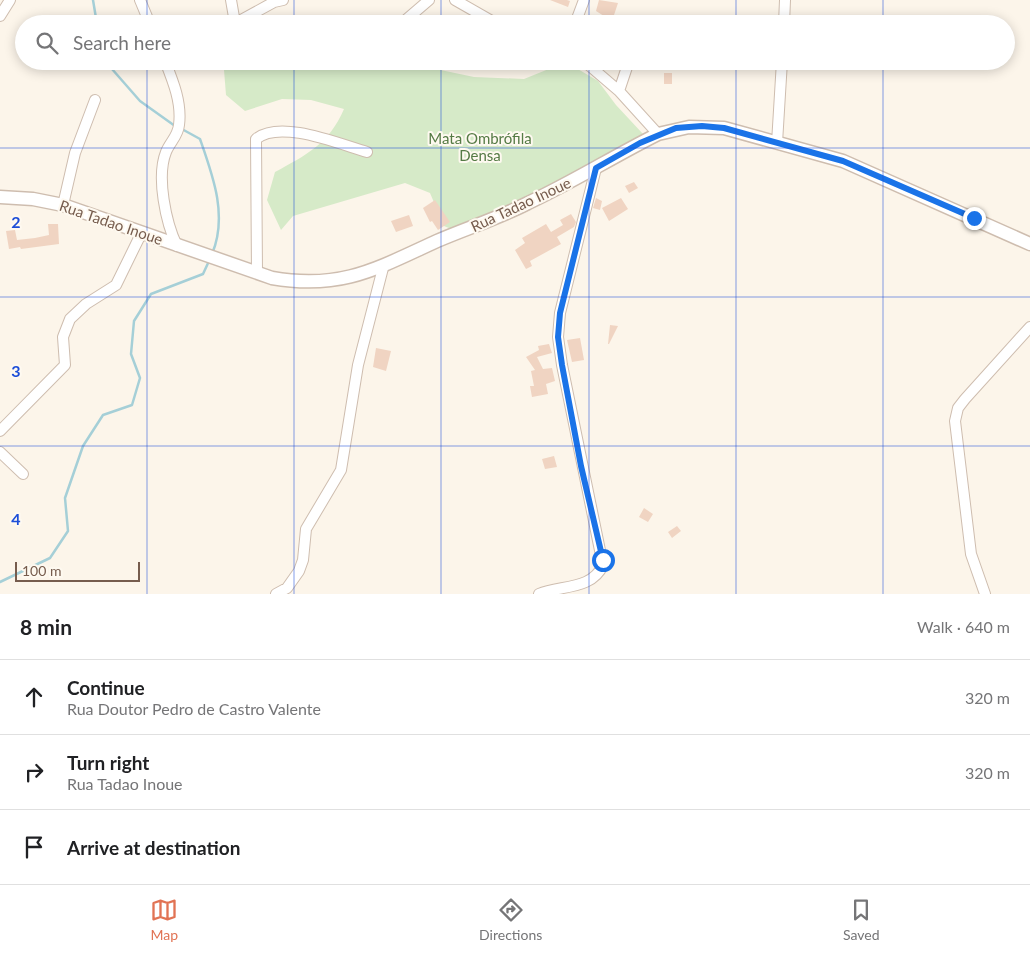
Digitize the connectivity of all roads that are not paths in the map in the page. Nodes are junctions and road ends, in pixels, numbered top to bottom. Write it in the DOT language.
graph roads {
  1 [pos="10,0"];
  2 [pos="140,0"];
  3 [pos="231,0"];
  4 [pos="428,0"];
  5 [pos="455,0"];
  6 [pos="584,0"];
  7 [pos="785,0"];
  8 [pos="277,1"];
  9 [pos="146,15"];
  10 [pos="233,15"];
  11 [pos="250,15"];
  12 [pos="411,15"];
  13 [pos="481,15"];
  14 [pos="578,15"];
  15 [pos="784,15"];
  16 [pos="0,16"];
  17 [pos="168,70"];
  18 [pos="594,70"];
  19 [pos="627,70"];
  20 [pos="781,70"];
  21 [pos="619,91"];
  22 [pos="95,100"];
  23 [pos="658,134"];
  24 [pos="777,143"];
  25 [pos="366,152"];
  26 [pos="596,168"];
  27 [pos="0,197"];
  28 [pos="63,205"];
  29 [pos="141,234"];
  30 [pos="1030,244"];
  31 [pos="177,246"];
  32 [pos="383,268"];
  33 [pos="257,272"];
  34 [pos="1030,327"];
  35 [pos="0,431"];
  36 [pos="0,452"];
  37 [pos="23,474"];
  38 [pos="276,594"];
  39 [pos="539,594"];
  40 [pos="985,594"];
  1 -- 16 [label="street"];
  2 -- 9 [label="street"];
  3 -- 10 [label="street"];
  4 -- 12 [label="street"];
  5 -- 13 [label="street"];
  6 -- 14 [label="street"];
  7 -- 15 [label="street"];
  8 -- 11 [label="street"];
  17 -- 31 [label="street"];
  18 -- 21 [label="street"];
  19 -- 21 [label="street"];
  20 -- 24 [label="street"];
  21 -- 23 [label="street"];
  22 -- 28 [label="street"];
  23 -- 24 [label="street, Rua Tadao Inoue"];
  23 -- 26 [label="street, Rua Tadao Inoue"];
  24 -- 30 [label="street, Rua Tadao Inoue"];
  25 -- 33 [label="street"];
  26 -- 32 [label="street, Rua Tadao Inoue"];
  26 -- 39 [label="street"];
  27 -- 28 [label="street, Rua Tadao Inoue"];
  28 -- 29 [label="street, Rua Tadao Inoue"];
  29 -- 31 [label="street, Rua Tadao Inoue"];
  29 -- 35 [label="street"];
  31 -- 33 [label="street, Rua Tadao Inoue"];
  32 -- 33 [label="street, Rua Tadao Inoue"];
  32 -- 38 [label="street"];
  34 -- 40 [label="street"];
  36 -- 37 [label="street"];
}
